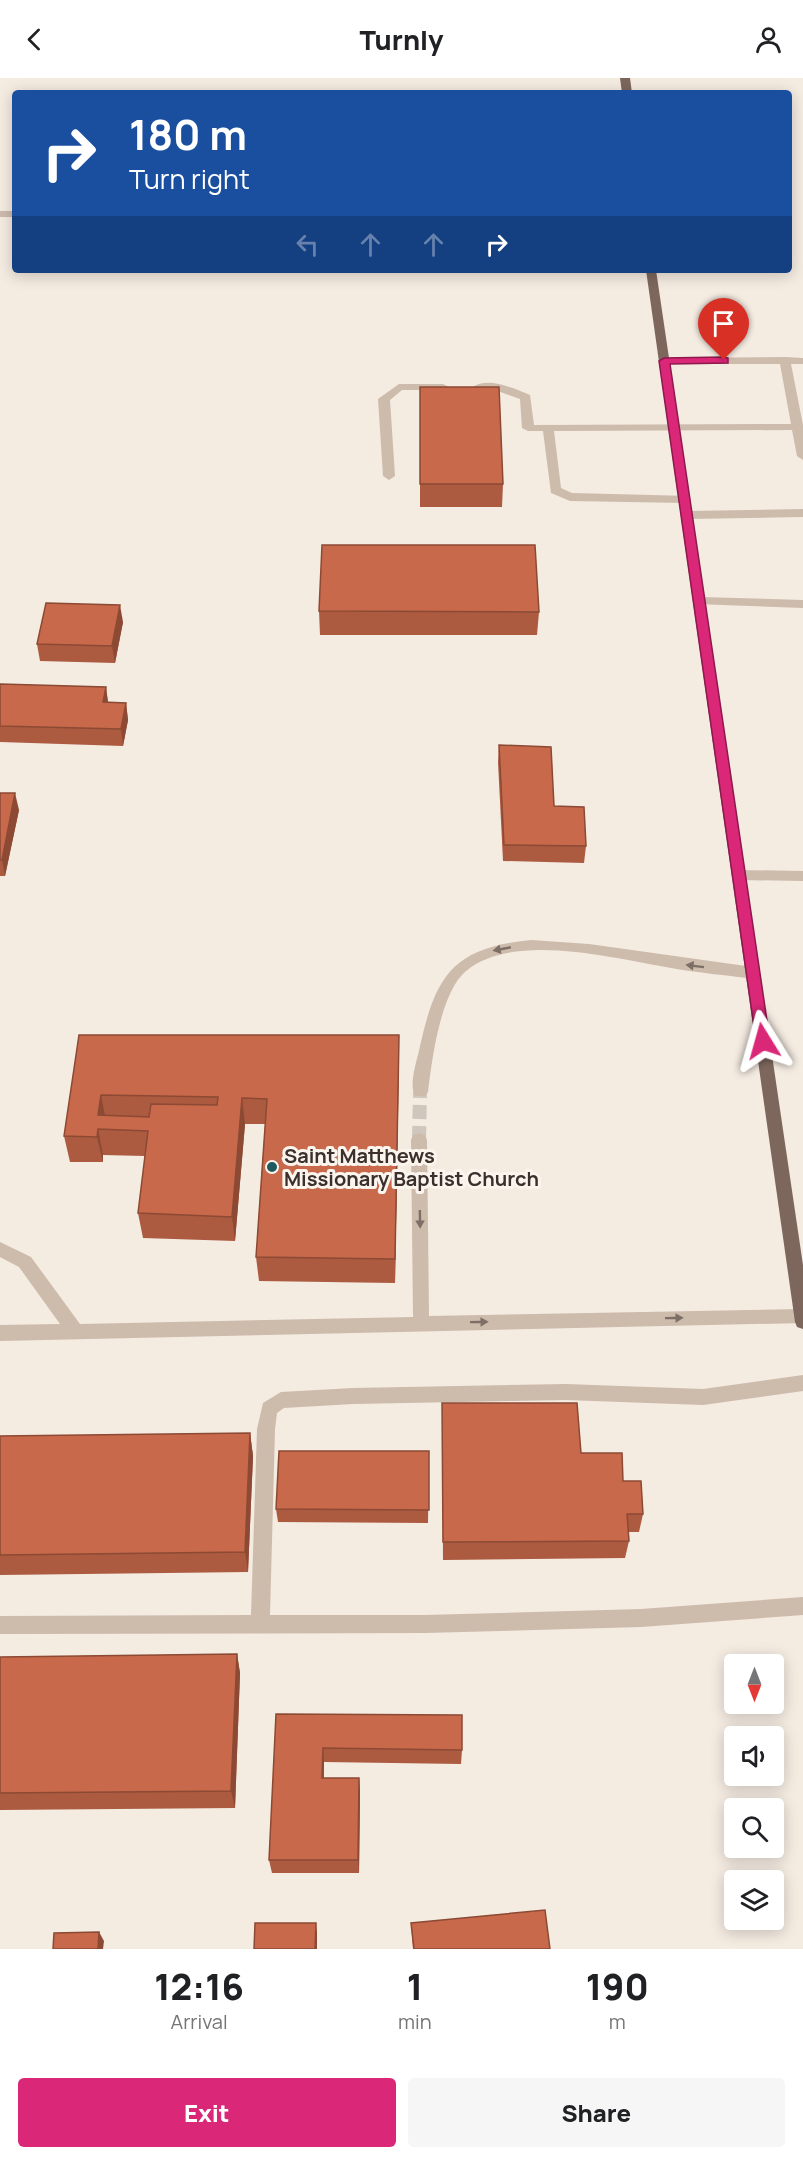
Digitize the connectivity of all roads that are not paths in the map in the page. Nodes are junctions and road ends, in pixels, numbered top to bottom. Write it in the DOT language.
graph roads {
  1 [pos="651,273"];
  2 [pos="785,360"];
  3 [pos="803,360"];
  4 [pos="664,361"];
  5 [pos="797,427"];
  6 [pos="548,428"];
  7 [pos="675,429"];
  8 [pos="803,456"];
  9 [pos="389,476"];
  10 [pos="686,499"];
  11 [pos="803,513"];
  12 [pos="688,515"];
  13 [pos="700,601"];
  14 [pos="803,604"];
  15 [pos="739,875"];
  16 [pos="803,876"];
  17 [pos="753,973"];
  18 [pos="420,1092"];
  19 [pos="419,1140"];
  20 [pos="0,1249"];
  21 [pos="803,1319"];
  22 [pos="421,1323"];
  23 [pos="75,1331"];
  24 [pos="0,1333"];
  25 [pos="803,1383"];
  26 [pos="803,1606"];
  27 [pos="0,1625"];
  28 [pos="260,1626"];
  1 -- 4 [label="main road"];
  2 -- 3 [label="lane"];
  2 -- 4 [label="lane"];
  2 -- 5 [label="lane"];
  4 -- 7 [label="main road"];
  5 -- 7 [label="lane"];
  5 -- 8 [label="lane"];
  6 -- 7 [label="lane"];
  6 -- 9 [label="lane"];
  6 -- 10 [label="lane"];
  7 -- 10 [label="main road"];
  10 -- 12 [label="main road"];
  11 -- 12 [label="lane"];
  12 -- 13 [label="main road"];
  13 -- 14 [label="lane"];
  13 -- 15 [label="main road"];
  15 -- 16 [label="lane"];
  15 -- 17 [label="main road"];
  17 -- 18 [label="lane, one-way"];
  17 -- 21 [label="main road"];
  19 -- 22 [label="lane, one-way"];
  20 -- 23 [label="lane"];
  22 -- 21 [label="lane, one-way"];
  22 -- 23 [label="lane"];
  23 -- 24 [label="lane"];
  25 -- 28 [label="lane"];
  26 -- 28 [label="lane"];
  27 -- 28 [label="lane"];
}
